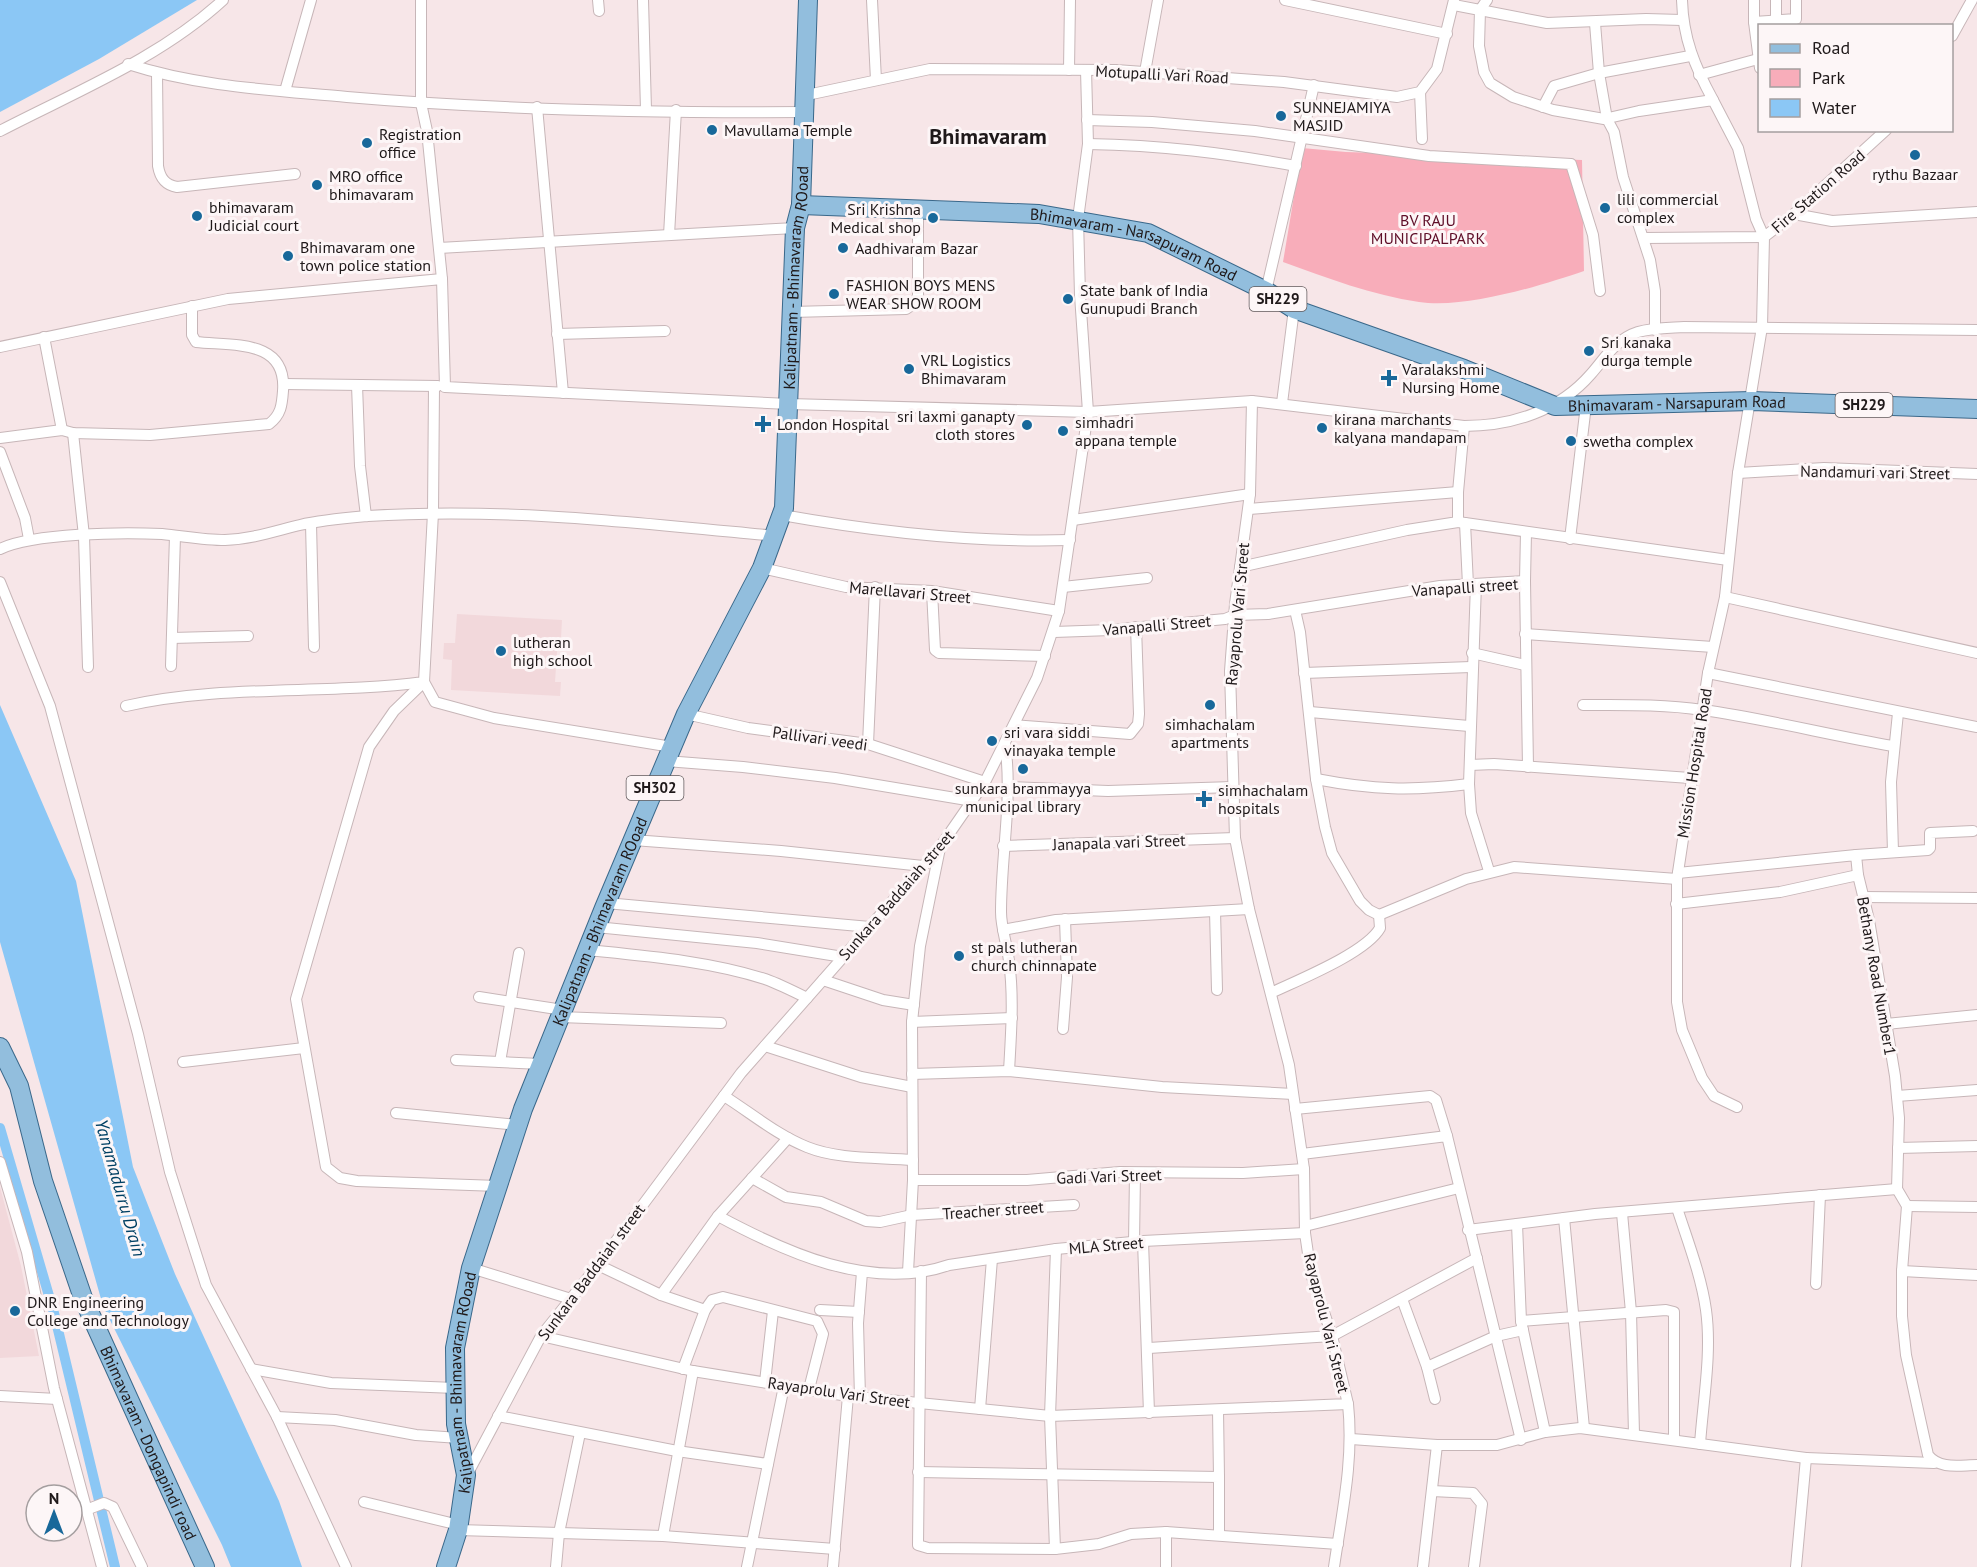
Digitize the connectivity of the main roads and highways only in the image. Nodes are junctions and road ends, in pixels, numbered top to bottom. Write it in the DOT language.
graph roads {
  1 [pos="808,0"];
  2 [pos="801,205"];
  3 [pos="1977,409"];
  4 [pos="0,1047"];
  5 [pos="205,1567"];
  6 [pos="446,1567"];
  1 -- 2 [label="main road, Kalipatnam - Bhimavaram ROoad / SH302"];
  2 -- 3 [label="main road, Bhimavaram - Narsapuram Road / SH229"];
  2 -- 6 [label="main road, Kalipatnam - Bhimavaram ROoad / SH302"];
  4 -- 5 [label="main road, Bhimavaram - Dongapindi road"];
}
